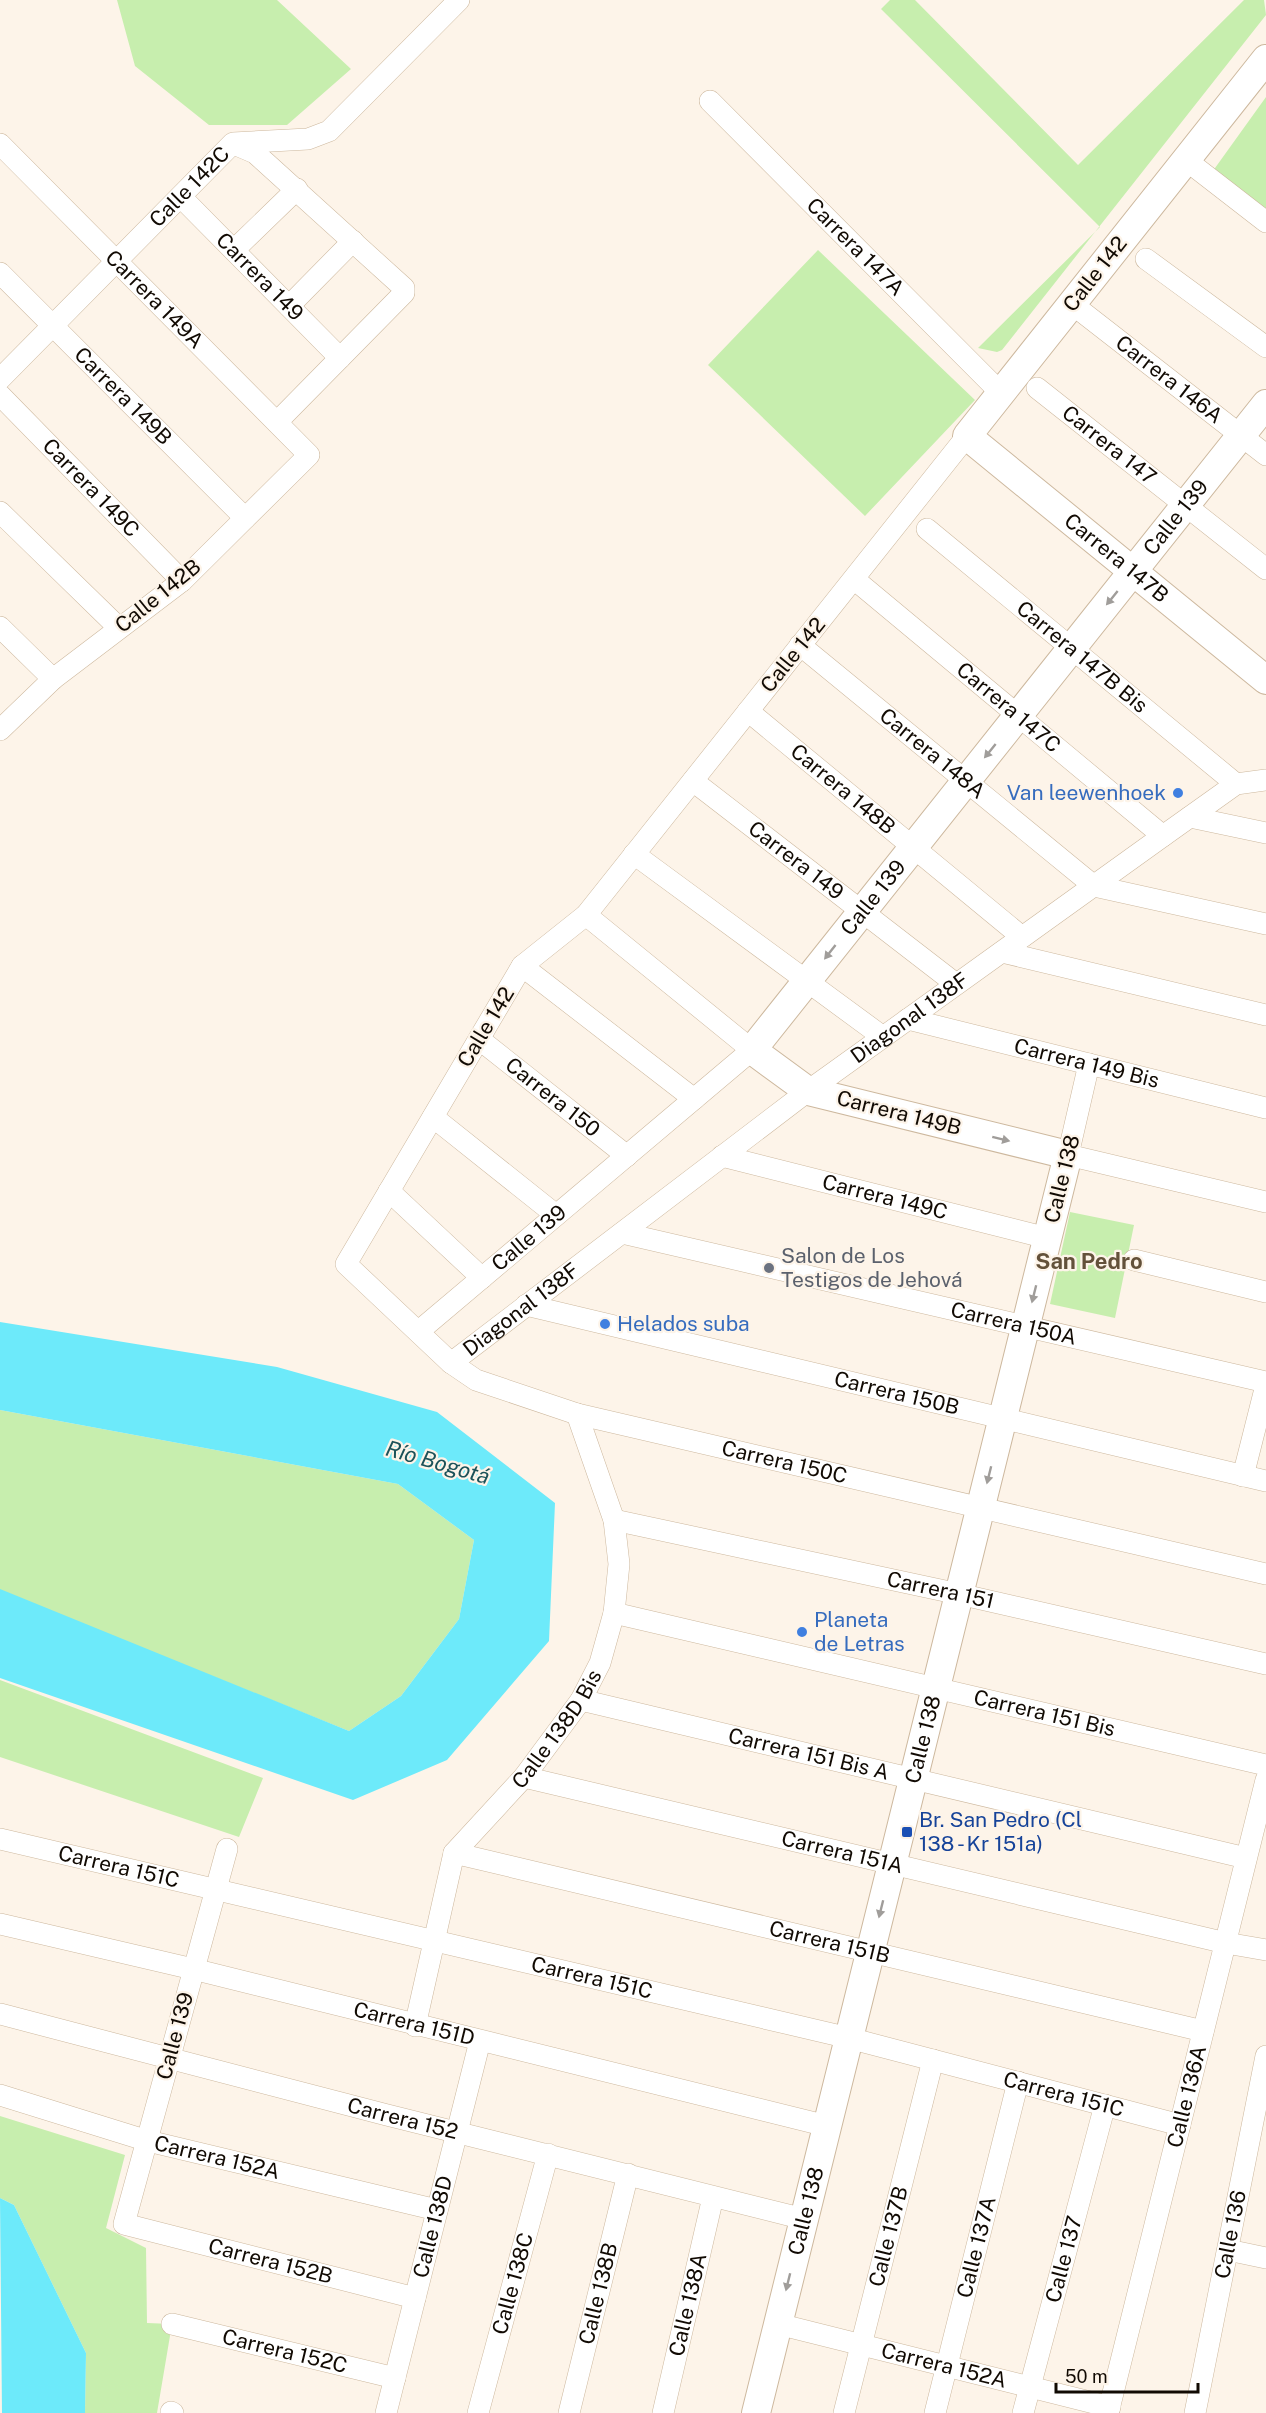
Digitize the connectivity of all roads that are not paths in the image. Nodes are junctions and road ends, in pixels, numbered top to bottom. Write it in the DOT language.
graph roads {
  1 [pos="459,0"];
  2 [pos="1266,59"];
  3 [pos="710,101"];
  4 [pos="233,143"];
  5 [pos="0,144"];
  6 [pos="1186,160"];
  7 [pos="297,189"];
  8 [pos="181,196"];
  9 [pos="1266,222"];
  10 [pos="353,241"];
  11 [pos="234,250"];
  12 [pos="1146,259"];
  13 [pos="117,261"];
  14 [pos="0,273"];
  15 [pos="1072,304"];
  16 [pos="289,306"];
  17 [pos="53,326"];
  18 [pos="1266,347"];
  19 [pos="340,358"];
  20 [pos="0,380"];
  21 [pos="1037,388"];
  22 [pos="1001,393"];
  23 [pos="0,395"];
  24 [pos="1266,404"];
  25 [pos="277,422"];
  26 [pos="967,436"];
  27 [pos="1241,436"];
  28 [pos="309,455"];
  29 [pos="1266,455"];
  30 [pos="1185,507"];
  31 [pos="0,512"];
  32 [pos="245,518"];
  33 [pos="927,529"];
  34 [pos="1266,569"];
  35 [pos="1132,572"];
  36 [pos="854,579"];
  37 [pos="182,581"];
  38 [pos="0,627"];
  39 [pos="119,628"];
  40 [pos="800,645"];
  41 [pos="1072,648"];
  42 [pos="53,679"];
  43 [pos="1266,680"];
  44 [pos="748,711"];
  45 [pos="1019,715"];
  46 [pos="0,730"];
  47 [pos="967,780"];
  48 [pos="1266,780"];
  49 [pos="693,781"];
  50 [pos="1236,784"];
  51 [pos="1190,817"];
  52 [pos="1266,833"];
  53 [pos="1163,836"];
  54 [pos="914,847"];
  55 [pos="634,854"];
  56 [pos="1094,886"];
  57 [pos="862,911"];
  58 [pos="586,915"];
  59 [pos="1266,924"];
  60 [pos="1022,937"];
  61 [pos="1002,952"];
  62 [pos="522,966"];
  63 [pos="807,981"];
  64 [pos="957,984"];
  65 [pos="1266,1015"];
  66 [pos="908,1019"];
  67 [pos="883,1037"];
  68 [pos="479,1039"];
  69 [pos="752,1050"];
  70 [pos="1089,1064"];
  71 [pos="808,1091"];
  72 [pos="694,1099"];
  73 [pos="1266,1108"];
  74 [pos="433,1117"];
  75 [pos="1068,1155"];
  76 [pos="627,1156"];
  77 [pos="722,1156"];
  78 [pos="389,1191"];
  79 [pos="1266,1202"];
  80 [pos="556,1215"];
  81 [pos="622,1233"];
  82 [pos="1047,1238"];
  83 [pos="1134,1260"];
  84 [pos="346,1264"];
  85 [pos="482,1278"];
  86 [pos="1266,1292"];
  87 [pos="526,1305"];
  88 [pos="1026,1326"];
  89 [pos="419,1331"];
  90 [pos="451,1363"];
  91 [pos="1266,1384"];
  92 [pos="577,1414"];
  93 [pos="1003,1418"];
  94 [pos="1243,1476"];
  95 [pos="1266,1481"];
  96 [pos="981,1507"];
  97 [pos="614,1520"];
  98 [pos="1266,1574"];
  99 [pos="959,1594"];
  100 [pos="614,1613"];
  101 [pos="1266,1664"];
  102 [pos="936,1688"];
  103 [pos="581,1700"];
  104 [pos="1266,1765"];
  105 [pos="524,1777"];
  106 [pos="913,1779"];
  107 [pos="1266,1780"];
  108 [pos="0,1839"];
  109 [pos="227,1849"];
  110 [pos="454,1853"];
  111 [pos="1246,1858"];
  112 [pos="892,1864"];
  113 [pos="214,1891"];
  114 [pos="0,1924"];
  115 [pos="435,1939"];
  116 [pos="1226,1942"];
  117 [pos="1266,1950"];
  118 [pos="870,1951"];
  119 [pos="193,1969"];
  120 [pos="0,2014"];
  121 [pos="416,2026"];
  122 [pos="1203,2031"];
  123 [pos="849,2038"];
  124 [pos="480,2041"];
  125 [pos="170,2056"];
  126 [pos="1266,2056"];
  127 [pos="933,2060"];
  128 [pos="1018,2082"];
  129 [pos="0,2096"];
  130 [pos="1106,2105"];
  131 [pos="1180,2125"];
  132 [pos="827,2126"];
  133 [pos="459,2133"];
  134 [pos="148,2141"];
  135 [pos="548,2154"];
  136 [pos="628,2174"];
  137 [pos="714,2197"];
  138 [pos="437,2210"];
  139 [pos="804,2219"];
  140 [pos="124,2224"];
  141 [pos="1228,2250"];
  142 [pos="1266,2258"];
  143 [pos="415,2298"];
  144 [pos="172,2324"];
  145 [pos="778,2324"];
  146 [pos="860,2344"];
  147 [pos="946,2366"];
  148 [pos="395,2378"];
  149 [pos="1030,2387"];
  150 [pos="1109,2410"];
  151 [pos="386,2413"];
  152 [pos="478,2413"];
  153 [pos="569,2413"];
  154 [pos="663,2413"];
  155 [pos="756,2413"];
  156 [pos="844,2413"];
  157 [pos="935,2413"];
  158 [pos="1023,2413"];
  159 [pos="1196,2413"];
  1 -- 4 [label="street, Calle 142C"];
  2 -- 6 [label="main road, Calle 142"];
  3 -- 22 [label="street, Carrera 147A"];
  4 -- 7 [label="street"];
  4 -- 8 [label="street, Calle 142C"];
  5 -- 13 [label="street, Carrera 149A"];
  6 -- 9 [label="street"];
  6 -- 15 [label="main road, Calle 142"];
  7 -- 10 [label="street"];
  7 -- 11 [label="street"];
  8 -- 11 [label="street, Carrera 149"];
  8 -- 13 [label="street, Calle 142C"];
  10 -- 16 [label="street"];
  10 -- 19 [label="street"];
  11 -- 16 [label="street, Carrera 149"];
  12 -- 18 [label="street"];
  13 -- 17 [label="street, Calle 142C"];
  13 -- 25 [label="street, Carrera 149A"];
  14 -- 17 [label="street, Carrera 149B"];
  15 -- 22 [label="main road, Calle 142"];
  15 -- 27 [label="street, Carrera 146A"];
  16 -- 19 [label="street, Carrera 149"];
  17 -- 20 [label="street, Calle 142C"];
  17 -- 32 [label="street, Carrera 149B"];
  19 -- 25 [label="street"];
  21 -- 30 [label="street, Carrera 147"];
  22 -- 26 [label="main road, Calle 142"];
  23 -- 37 [label="street, Carrera 149C"];
  24 -- 27 [label="main road, Calle 139"];
  25 -- 28 [label="street, Carrera 149A"];
  26 -- 35 [label="main road, Carrera 147B"];
  26 -- 36 [label="street, Calle 142"];
  27 -- 29 [label="street, Carrera 146A"];
  27 -- 30 [label="main road, Calle 139"];
  28 -- 32 [label="street, Calle 142B"];
  30 -- 34 [label="street, Carrera 147"];
  30 -- 35 [label="main road, Calle 139"];
  31 -- 39 [label="street"];
  32 -- 37 [label="street, Calle 142B"];
  33 -- 41 [label="street, Carrera 147B Bis"];
  35 -- 41 [label="main road, Calle 139, one-way"];
  35 -- 43 [label="main road, Carrera 147B"];
  36 -- 40 [label="street, Calle 142"];
  36 -- 45 [label="street, Carrera 147C"];
  37 -- 39 [label="street, Calle 142B"];
  38 -- 42 [label="street"];
  39 -- 42 [label="street, Calle 142B"];
  40 -- 44 [label="street, Calle 142"];
  40 -- 47 [label="street, Carrera 148A"];
  41 -- 45 [label="main road, Calle 139"];
  41 -- 50 [label="street, Carrera 147B Bis"];
  42 -- 46 [label="street, Calle 142B"];
  44 -- 49 [label="street, Calle 142"];
  44 -- 54 [label="street, Carrera 148B"];
  45 -- 47 [label="main road, Calle 139, one-way"];
  45 -- 53 [label="street, Carrera 147C"];
  47 -- 54 [label="main road, Calle 139"];
  47 -- 56 [label="street, Carrera 148A"];
  48 -- 50 [label="street, Diagonal 138F"];
  49 -- 55 [label="street, Calle 142"];
  49 -- 57 [label="street, Carrera 149"];
  50 -- 51 [label="street, Diagonal 138F"];
  51 -- 52 [label="street"];
  51 -- 53 [label="street, Diagonal 138F"];
  53 -- 56 [label="street, Diagonal 138F"];
  54 -- 57 [label="main road, Calle 139"];
  54 -- 60 [label="street, Carrera 148B"];
  55 -- 58 [label="street, Calle 142"];
  55 -- 63 [label="street"];
  56 -- 59 [label="street, Carrera 148A"];
  56 -- 60 [label="street, Diagonal 138F"];
  57 -- 63 [label="main road, Calle 139, one-way"];
  57 -- 64 [label="street, Carrera 149"];
  58 -- 62 [label="street, Calle 142"];
  58 -- 69 [label="street, Carrera 149B"];
  60 -- 61 [label="street, Diagonal 138F"];
  61 -- 64 [label="street, Diagonal 138F"];
  61 -- 65 [label="street"];
  62 -- 68 [label="street, Calle 142"];
  62 -- 72 [label="street"];
  63 -- 67 [label="street"];
  63 -- 69 [label="main road, Calle 139"];
  64 -- 66 [label="street, Diagonal 138F"];
  66 -- 67 [label="street, Diagonal 138F"];
  66 -- 70 [label="street, Carrera 149 Bis"];
  67 -- 71 [label="street, Diagonal 138F"];
  68 -- 74 [label="street, Calle 142"];
  68 -- 76 [label="street, Carrera 150"];
  69 -- 71 [label="main road, Carrera 149B"];
  69 -- 72 [label="street, Calle 139"];
  70 -- 73 [label="street, Carrera 149 Bis"];
  70 -- 75 [label="street, Calle 138"];
  71 -- 75 [label="main road, Carrera 149B, one-way"];
  71 -- 77 [label="street, Diagonal 138F"];
  72 -- 76 [label="street, Calle 139"];
  74 -- 78 [label="street, Calle 142"];
  74 -- 80 [label="street"];
  75 -- 79 [label="street, Carrera 149B"];
  75 -- 82 [label="main road, Calle 138"];
  76 -- 80 [label="street, Calle 139"];
  77 -- 81 [label="street, Diagonal 138F"];
  77 -- 82 [label="street, Carrera 149C"];
  78 -- 84 [label="street, Calle 142"];
  78 -- 85 [label="street"];
  80 -- 85 [label="street, Calle 139"];
  81 -- 87 [label="street, Diagonal 138F"];
  81 -- 88 [label="street, Carrera 150A"];
  82 -- 88 [label="main road, Calle 138, one-way"];
  83 -- 86 [label="street"];
  84 -- 89 [label="street, Carrera 150C"];
  85 -- 89 [label="street, Calle 139"];
  87 -- 90 [label="street, Diagonal 138F"];
  87 -- 93 [label="street, Carrera 150B"];
  88 -- 91 [label="street, Carrera 150A"];
  88 -- 93 [label="main road, Calle 138"];
  89 -- 90 [label="street, Carrera 150C"];
  90 -- 92 [label="street, Carrera 150C"];
  91 -- 94 [label="street"];
  92 -- 96 [label="street, Carrera 150C"];
  92 -- 97 [label="street, Calle 138D Bis"];
  93 -- 94 [label="street, Carrera 150B"];
  93 -- 96 [label="main road, Calle 138, one-way"];
  94 -- 95 [label="street, Carrera 150B"];
  96 -- 98 [label="street, Carrera 150C"];
  96 -- 99 [label="main road, Calle 138"];
  97 -- 99 [label="street, Carrera 151"];
  97 -- 100 [label="street, Calle 138D Bis"];
  99 -- 101 [label="street, Carrera 151"];
  99 -- 102 [label="main road, Calle 138"];
  100 -- 102 [label="street, Carrera 151 Bis"];
  100 -- 103 [label="street, Calle 138D Bis"];
  102 -- 104 [label="street, Carrera 151 Bis"];
  102 -- 106 [label="main road, Calle 138"];
  103 -- 105 [label="street, Calle 138D Bis"];
  103 -- 106 [label="street, Carrera 151 Bis A"];
  105 -- 110 [label="street, Calle 138D Bis"];
  105 -- 112 [label="street, Carrera 151A"];
  106 -- 111 [label="street, Carrera 151 Bis A"];
  106 -- 112 [label="main road, Calle 138"];
  107 -- 111 [label="street, Calle 136A"];
  108 -- 113 [label="street, Carrera 151C"];
  109 -- 113 [label="street, Calle 139"];
  110 -- 115 [label="street"];
  110 -- 118 [label="street, Carrera 151B"];
  111 -- 116 [label="street, Calle 136A"];
  112 -- 116 [label="street, Carrera 151A"];
  112 -- 118 [label="main road, Calle 138, one-way"];
  113 -- 115 [label="street, Carrera 151C"];
  113 -- 119 [label="street, Calle 139"];
  114 -- 119 [label="street, Carrera 151D"];
  115 -- 121 [label="street"];
  115 -- 123 [label="street, Carrera 151C"];
  116 -- 117 [label="street, Carrera 151A"];
  116 -- 122 [label="street, Calle 136A"];
  118 -- 122 [label="street, Carrera 151B"];
  118 -- 123 [label="main road, Calle 138"];
  119 -- 121 [label="street, Carrera 151D"];
  119 -- 125 [label="street, Calle 139"];
  120 -- 125 [label="street, Carrera 152"];
  121 -- 124 [label="street, Carrera 151D"];
  122 -- 131 [label="street, Calle 136A"];
  123 -- 127 [label="street, Carrera 151C"];
  123 -- 132 [label="main road, Calle 138"];
  124 -- 132 [label="street, Carrera 151D"];
  124 -- 133 [label="street, Calle 138D"];
  125 -- 133 [label="street, Carrera 152"];
  125 -- 134 [label="street, Calle 139"];
  126 -- 141 [label="street, Calle 136"];
  127 -- 128 [label="street, Carrera 151C"];
  127 -- 146 [label="street, Calle 137B"];
  128 -- 130 [label="street, Carrera 151C"];
  128 -- 147 [label="street, Calle 137A"];
  129 -- 134 [label="street, Carrera 152A"];
  130 -- 131 [label="street, Carrera 151C"];
  130 -- 149 [label="street, Calle 137"];
  131 -- 150 [label="street, Calle 136A"];
  132 -- 139 [label="main road, Calle 138"];
  133 -- 135 [label="street, Carrera 152"];
  133 -- 138 [label="street, Calle 138D"];
  134 -- 138 [label="street, Carrera 152A"];
  134 -- 140 [label="street, Calle 139"];
  135 -- 136 [label="street, Carrera 152"];
  135 -- 152 [label="street, Calle 138C"];
  136 -- 137 [label="street, Carrera 152"];
  136 -- 153 [label="street, Calle 138B"];
  137 -- 139 [label="street, Carrera 152"];
  137 -- 154 [label="street, Calle 138A"];
  138 -- 143 [label="street, Calle 138D"];
  139 -- 145 [label="main road, Calle 138, one-way"];
  140 -- 143 [label="street, Carrera 152B"];
  141 -- 142 [label="street"];
  141 -- 159 [label="street, Calle 136"];
  143 -- 148 [label="street, Calle 138D"];
  144 -- 148 [label="street, Carrera 152C"];
  145 -- 146 [label="street, Carrera 152A"];
  145 -- 155 [label="main road, Calle 138"];
  146 -- 147 [label="street, Carrera 152A"];
  146 -- 156 [label="street, Calle 137B"];
  147 -- 149 [label="street, Carrera 152A"];
  147 -- 157 [label="street, Calle 137A"];
  148 -- 151 [label="street, Calle 138D"];
  149 -- 150 [label="street, Carrera 152A"];
  149 -- 158 [label="street, Calle 137"];
}
